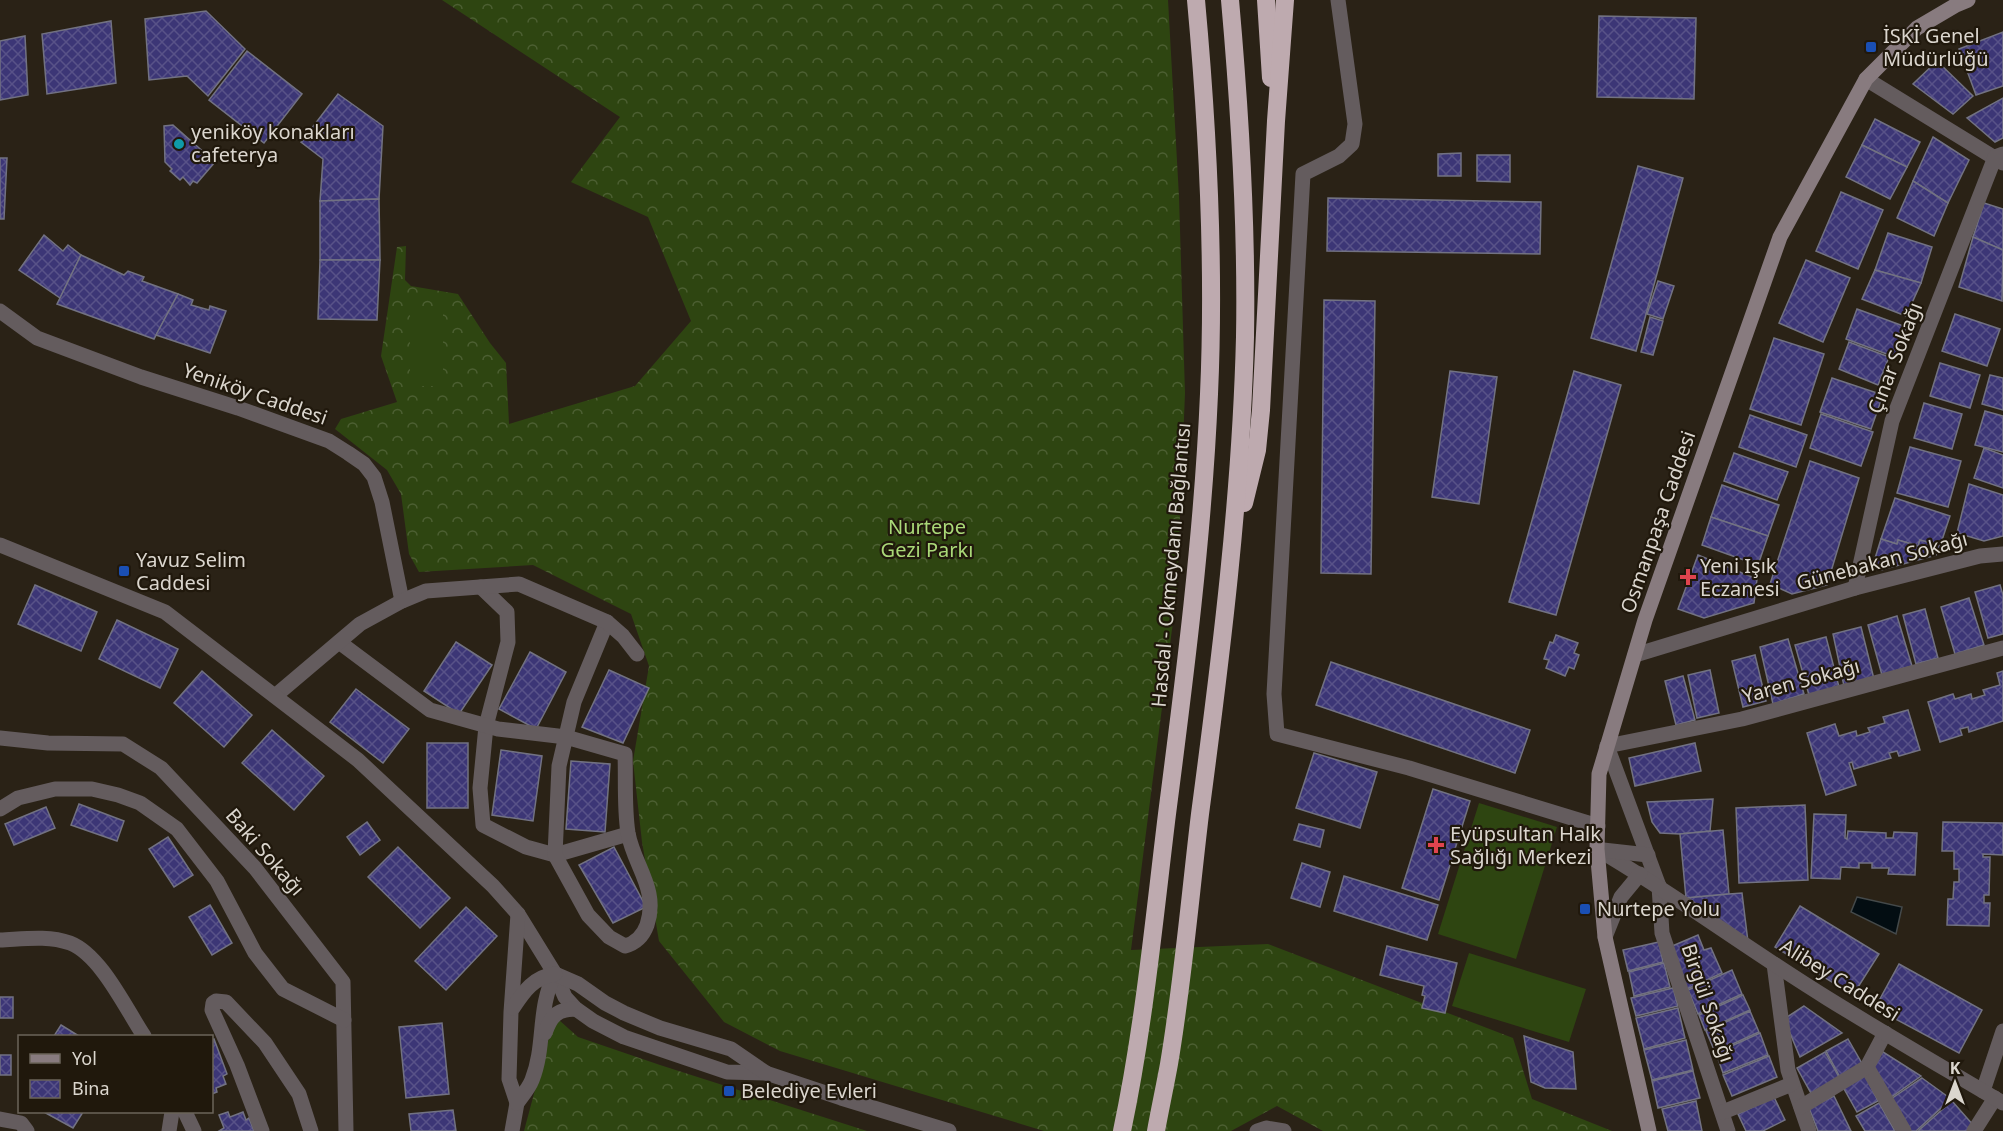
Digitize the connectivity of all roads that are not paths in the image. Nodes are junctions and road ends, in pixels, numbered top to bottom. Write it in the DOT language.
graph roads {
  1 [pos="1196,0"];
  2 [pos="1230,0"];
  3 [pos="1266,0"];
  4 [pos="1285,0"];
  5 [pos="1338,0"];
  6 [pos="1968,0"];
  7 [pos="1866,79"];
  8 [pos="1276,121"];
  9 [pos="2000,158"];
  10 [pos="0,310"];
  11 [pos="1233,539"];
  12 [pos="0,545"];
  13 [pos="2003,554"];
  14 [pos="481,587"];
  15 [pos="1855,588"];
  16 [pos="402,601"];
  17 [pos="607,622"];
  18 [pos="339,642"];
  19 [pos="2003,648"];
  20 [pos="637,654"];
  21 [pos="1635,655"];
  22 [pos="275,696"];
  23 [pos="486,726"];
  24 [pos="566,737"];
  25 [pos="0,738"];
  26 [pos="1607,746"];
  27 [pos="0,809"];
  28 [pos="1598,826"];
  29 [pos="628,834"];
  30 [pos="1597,849"];
  31 [pos="555,855"];
  32 [pos="1648,855"];
  33 [pos="1640,874"];
  34 [pos="1659,886"];
  35 [pos="518,914"];
  36 [pos="1605,937"];
  37 [pos="0,940"];
  38 [pos="1774,964"];
  39 [pos="555,974"];
  40 [pos="576,1009"];
  41 [pos="511,1012"];
  42 [pos="344,1020"];
  43 [pos="2003,1032"];
  44 [pos="1885,1033"];
  45 [pos="143,1035"];
  46 [pos="541,1044"];
  47 [pos="1867,1067"];
  48 [pos="766,1073"];
  49 [pos="1792,1084"];
  50 [pos="1994,1098"];
  51 [pos="517,1103"];
  52 [pos="1801,1107"];
  53 [pos="1723,1112"];
  54 [pos="172,1113"];
  55 [pos="185,1113"];
  56 [pos="0,1119"];
  57 [pos="27,1131"];
  58 [pos="168,1131"];
  59 [pos="194,1131"];
  60 [pos="262,1131"];
  61 [pos="311,1131"];
  62 [pos="346,1131"];
  63 [pos="512,1131"];
  64 [pos="949,1131"];
  65 [pos="1122,1131"];
  66 [pos="1156,1131"];
  67 [pos="1257,1131"];
  68 [pos="1284,1131"];
  69 [pos="1649,1131"];
  70 [pos="1728,1131"];
  71 [pos="1809,1131"];
  72 [pos="1904,1131"];
  73 [pos="1974,1131"];
  1 -- 65 [label="highway, Hasdal - Okmeydanı Bağlantısı"];
  2 -- 11 [label="highway"];
  3 -- 8 [label="highway"];
  4 -- 8 [label="highway"];
  5 -- 28 [label="street"];
  6 -- 7 [label="main road, Osmanpaşa Caddesi"];
  7 -- 9 [label="street"];
  7 -- 21 [label="main road, Osmanpaşa Caddesi"];
  8 -- 11 [label="highway"];
  9 -- 15 [label="street, Çınar Sokağı"];
  10 -- 16 [label="street, Yeniköy Caddesi"];
  11 -- 66 [label="highway"];
  12 -- 22 [label="street"];
  13 -- 15 [label="street, Günebakan Sokağı"];
  14 -- 16 [label="street"];
  14 -- 17 [label="street"];
  14 -- 23 [label="street"];
  15 -- 21 [label="street, Günebakan Sokağı"];
  16 -- 18 [label="street"];
  17 -- 20 [label="street"];
  17 -- 24 [label="street"];
  18 -- 22 [label="street"];
  18 -- 23 [label="street"];
  19 -- 26 [label="street, Yaren Sokağı"];
  21 -- 26 [label="main road, Osmanpaşa Caddesi"];
  22 -- 35 [label="street"];
  23 -- 24 [label="street"];
  23 -- 31 [label="street"];
  24 -- 29 [label="street"];
  24 -- 31 [label="street"];
  25 -- 42 [label="street, Baki Sokağı"];
  26 -- 28 [label="main road, Osmanpaşa Caddesi"];
  26 -- 32 [label="street"];
  27 -- 42 [label="street"];
  28 -- 30 [label="main road, Osmanpaşa Caddesi"];
  29 -- 31 [label="street"];
  29 -- 31 [label="street"];
  30 -- 32 [label="street"];
  30 -- 33 [label="street, Alibey Caddesi"];
  30 -- 36 [label="main road, Osmanpaşa Caddesi"];
  32 -- 34 [label="street"];
  33 -- 34 [label="street, Alibey Caddesi"];
  33 -- 36 [label="street"];
  34 -- 38 [label="street, Alibey Caddesi"];
  34 -- 53 [label="street, Birgül Sokağı"];
  35 -- 39 [label="street"];
  35 -- 41 [label="street"];
  36 -- 69 [label="main road, Osmanpaşa Caddesi"];
  37 -- 45 [label="street"];
  38 -- 44 [label="street, Alibey Caddesi"];
  38 -- 49 [label="street"];
  39 -- 40 [label="street"];
  39 -- 41 [label="street"];
  39 -- 46 [label="street"];
  39 -- 48 [label="street"];
  40 -- 46 [label="street"];
  40 -- 48 [label="street"];
  41 -- 51 [label="street"];
  42 -- 62 [label="street, Baki Sokağı"];
  43 -- 50 [label="street"];
  44 -- 47 [label="street"];
  44 -- 50 [label="street, Alibey Caddesi"];
  46 -- 51 [label="street"];
  47 -- 52 [label="street"];
  47 -- 72 [label="street"];
  48 -- 64 [label="street"];
  49 -- 52 [label="street"];
  49 -- 53 [label="street"];
  50 -- 73 [label="street"];
  51 -- 63 [label="street"];
  52 -- 71 [label="street"];
  53 -- 70 [label="street, Birgül Sokağı"];
  54 -- 58 [label="street"];
  55 -- 59 [label="street"];
  56 -- 57 [label="street"];
  60 -- 61 [label="street"];
  67 -- 68 [label="street"];
}
